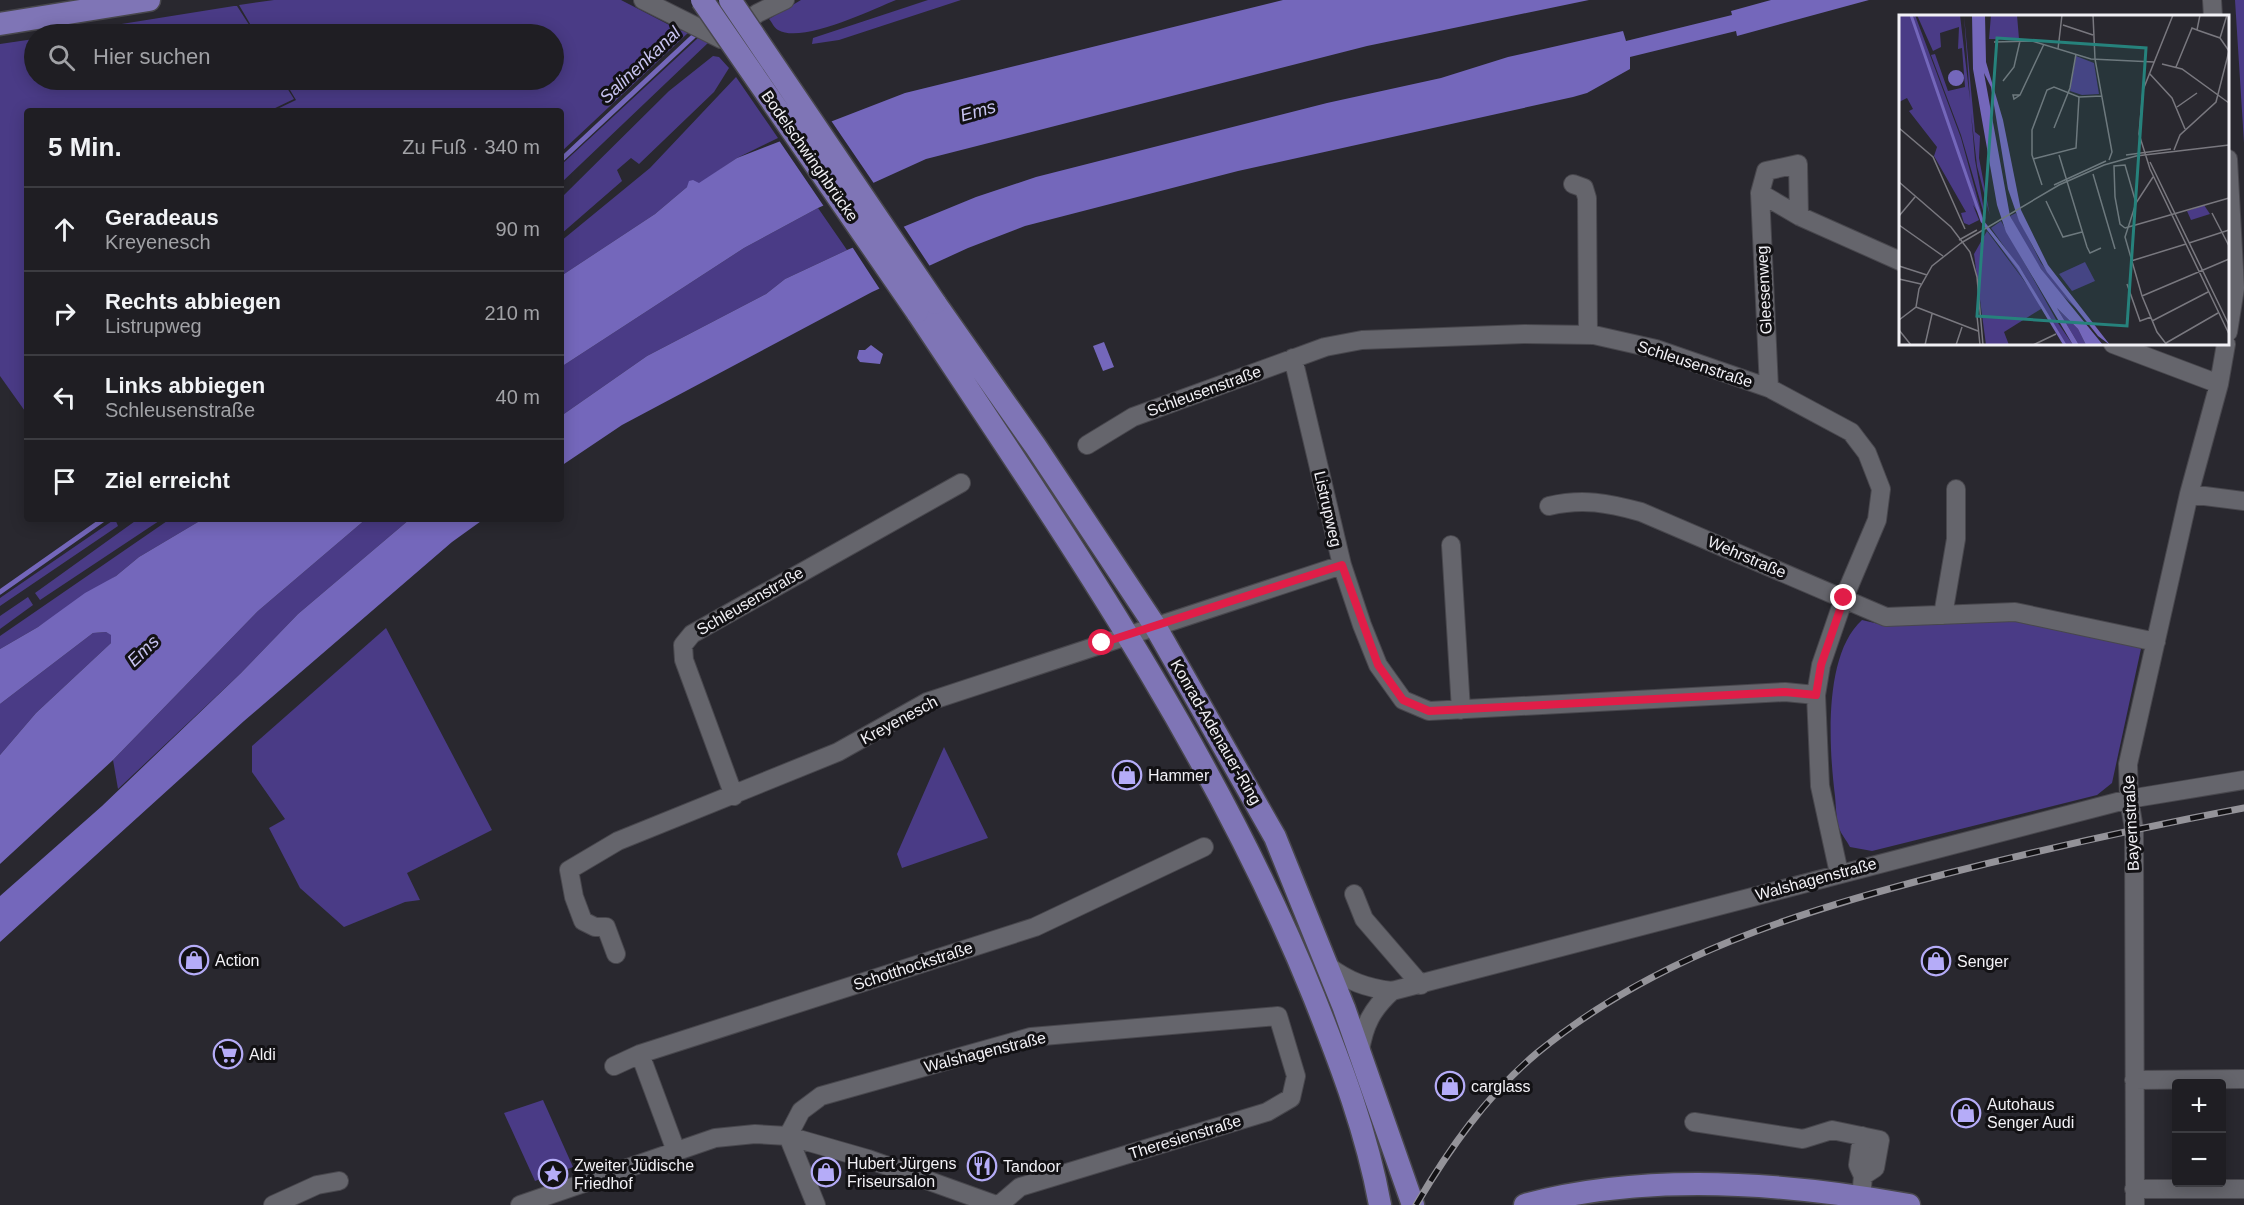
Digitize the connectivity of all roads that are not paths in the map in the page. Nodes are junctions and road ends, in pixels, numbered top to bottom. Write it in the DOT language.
graph roads {
  1 [pos="149,0"];
  2 [pos="643,0"];
  3 [pos="702,0"];
  4 [pos="730,0"];
  5 [pos="785,0"];
  6 [pos="2212,0"];
  7 [pos="2213,15"];
  8 [pos="0,24"];
  9 [pos="1573,184"];
  10 [pos="2229,186"];
  11 [pos="1760,193"];
  12 [pos="1799,216"];
  13 [pos="1899,261"];
  14 [pos="926,308"];
  15 [pos="2229,326"];
  16 [pos="1588,335"];
  17 [pos="2116,345"];
  18 [pos="2226,345"];
  19 [pos="1293,358"];
  20 [pos="2219,384"];
  21 [pos="1769,388"];
  22 [pos="1087,445"];
  23 [pos="961,483"];
  24 [pos="1956,489"];
  25 [pos="2189,494"];
  26 [pos="2244,501"];
  27 [pos="1549,506"];
  28 [pos="1451,545"];
  29 [pos="1342,565"];
  30 [pos="1844,598"];
  31 [pos="1943,615"];
  32 [pos="1155,626"];
  33 [pos="1128,634"];
  34 [pos="2156,642"];
  35 [pos="1816,695"];
  36 [pos="1461,710"];
  37 [pos="2244,780"];
  38 [pos="734,796"];
  39 [pos="2129,799"];
  40 [pos="1204,847"];
  41 [pos="1839,873"];
  42 [pos="1354,894"];
  43 [pos="616,954"];
  44 [pos="1328,966"];
  45 [pos="1421,985"];
  46 [pos="1392,991"];
  47 [pos="1278,1016"];
  48 [pos="1360,1051"];
  49 [pos="640,1054"];
  50 [pos="614,1066"];
  51 [pos="2244,1079"];
  52 [pos="2134,1080"];
  53 [pos="1694,1122"];
  54 [pos="788,1136"];
  55 [pos="676,1151"];
  56 [pos="339,1181"];
  57 [pos="1697,1186"];
  58 [pos="1862,1186"];
  59 [pos="2244,1189"];
  60 [pos="2134,1197"];
  61 [pos="526,1204"];
  62 [pos="273,1205"];
  63 [pos="816,1205"];
  64 [pos="998,1205"];
  65 [pos="1380,1205"];
  66 [pos="1413,1205"];
  67 [pos="1525,1205"];
  68 [pos="1599,1205"];
  69 [pos="1908,1205"];
  1 -- 8 [label="main road"];
  2 -- 5 [label="street"];
  3 -- 14 [label="main road, Bodelschwinghbrücke, bridge"];
  4 -- 14 [label="main road, Bodelschwinghbrücke, bridge"];
  6 -- 7 [label="street"];
  9 -- 16 [label="street"];
  10 -- 15 [label="street"];
  11 -- 12 [label="street"];
  11 -- 12 [label="street"];
  11 -- 21 [label="street, Gleesenweg"];
  12 -- 13 [label="street"];
  14 -- 32 [label="main road, Konrad-Adenauer-Ring"];
  14 -- 33 [label="main road, Konrad-Adenauer-Ring"];
  16 -- 19 [label="street, Schleusenstraße"];
  16 -- 21 [label="street, Schleusenstraße"];
  17 -- 20 [label="street"];
  18 -- 20 [label="street, Bayernstraße"];
  19 -- 22 [label="street, Schleusenstraße"];
  19 -- 29 [label="street, Listrupweg"];
  20 -- 25 [label="street, Bayernstraße"];
  21 -- 30 [label="street, Schleusenstraße"];
  23 -- 38 [label="street, Schleusenstraße"];
  24 -- 31 [label="street"];
  25 -- 26 [label="street"];
  25 -- 34 [label="street, Bayernstraße"];
  27 -- 30 [label="street, Wehrstraße"];
  28 -- 36 [label="street"];
  29 -- 32 [label="street, Kreyenesch"];
  29 -- 36 [label="street, Listrupweg"];
  30 -- 31 [label="street, Wehrstraße"];
  30 -- 35 [label="street, Schleusenstraße"];
  31 -- 34 [label="street, Wehrstraße"];
  32 -- 33 [label="street, Kreyenesch"];
  32 -- 44 [label="main road, Konrad-Adenauer-Ring"];
  33 -- 38 [label="street, Kreyenesch"];
  33 -- 65 [label="main road, Konrad-Adenauer-Ring"];
  34 -- 39 [label="street, Bayernstraße"];
  35 -- 36 [label="street, Listrupweg"];
  35 -- 41 [label="street, Schleusenstraße"];
  37 -- 39 [label="street, Walshagenstraße"];
  38 -- 43 [label="street, Kreyenesch"];
  39 -- 41 [label="street, Walshagenstraße"];
  39 -- 52 [label="street, Bayernstraße"];
  40 -- 49 [label="street, Schotthockstraße"];
  41 -- 45 [label="street, Walshagenstraße"];
  42 -- 45 [label="street"];
  44 -- 46 [label="street, Walshagenstraße"];
  44 -- 48 [label="main road, Konrad-Adenauer-Ring"];
  45 -- 46 [label="street, Walshagenstraße"];
  46 -- 48 [label="street"];
  47 -- 54 [label="street, Walshagenstraße"];
  47 -- 64 [label="street, Theresienstraße"];
  48 -- 66 [label="main road, Konrad-Adenauer-Ring"];
  49 -- 50 [label="street, Schotthockstraße"];
  49 -- 55 [label="street"];
  51 -- 52 [label="street"];
  52 -- 60 [label="street, Bayernstraße"];
  53 -- 58 [label="street"];
  54 -- 55 [label="street"];
  54 -- 63 [label="street"];
  54 -- 64 [label="street"];
  55 -- 61 [label="street"];
  56 -- 62 [label="street"];
  57 -- 58 [label="main road"];
  57 -- 67 [label="main road"];
  57 -- 68 [label="main road"];
  58 -- 69 [label="main road"];
  59 -- 60 [label="street"];
}
